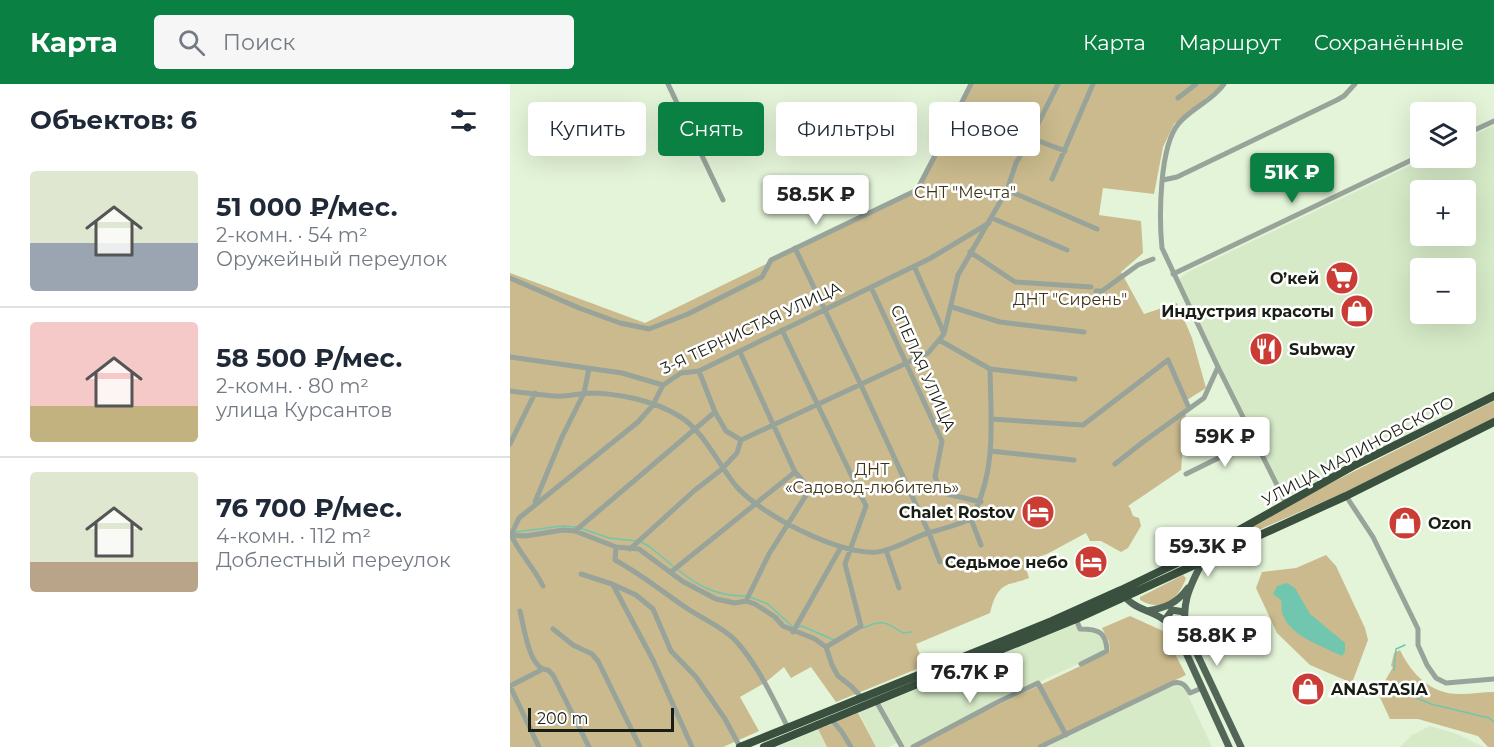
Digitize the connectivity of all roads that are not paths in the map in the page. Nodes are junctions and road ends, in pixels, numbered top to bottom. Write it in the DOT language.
graph roads {
  1 [pos="668,84"];
  2 [pos="971,84"];
  3 [pos="1058,84"];
  4 [pos="1093,84"];
  5 [pos="1196,84"];
  6 [pos="1231,84"];
  7 [pos="1355,84"];
  8 [pos="1222,86"];
  9 [pos="1178,98"];
  10 [pos="1040,120"];
  11 [pos="1494,121"];
  12 [pos="1476,129"];
  13 [pos="1040,141"];
  14 [pos="1065,151"];
  15 [pos="1020,156"];
  16 [pos="1410,161"];
  17 [pos="1052,179"];
  18 [pos="1164,180"];
  19 [pos="1007,190"];
  20 [pos="723,200"];
  21 [pos="990,220"];
  22 [pos="1097,229"];
  23 [pos="795,248"];
  24 [pos="1067,250"];
  25 [pos="970,252"];
  26 [pos="1153,259"];
  27 [pos="914,266"];
  28 [pos="1173,274"];
  29 [pos="510,278"];
  30 [pos="871,287"];
  31 [pos="952,308"];
  32 [pos="825,309"];
  33 [pos="782,330"];
  34 [pos="1084,332"];
  35 [pos="944,333"];
  36 [pos="939,340"];
  37 [pos="740,352"];
  38 [pos="510,357"];
  39 [pos="908,363"];
  40 [pos="1218,367"];
  41 [pos="589,368"];
  42 [pos="990,369"];
  43 [pos="699,372"];
  44 [pos="1075,379"];
  45 [pos="663,385"];
  46 [pos="861,385"];
  47 [pos="510,391"];
  48 [pos="535,393"];
  49 [pos="584,393"];
  50 [pos="1494,396"];
  51 [pos="653,405"];
  52 [pos="818,405"];
  53 [pos="1189,408"];
  54 [pos="715,412"];
  55 [pos="991,419"];
  56 [pos="1494,422"];
  57 [pos="774,424"];
  58 [pos="696,430"];
  59 [pos="741,440"];
  60 [pos="1255,440"];
  61 [pos="510,444"];
  62 [pos="991,451"];
  63 [pos="1074,460"];
  64 [pos="1115,464"];
  65 [pos="722,469"];
  66 [pos="795,472"];
  67 [pos="1186,474"];
  68 [pos="1346,496"];
  69 [pos="981,502"];
  70 [pos="756,503"];
  71 [pos="1286,503"];
  72 [pos="534,504"];
  73 [pos="971,519"];
  74 [pos="788,525"];
  75 [pos="575,531"];
  76 [pos="929,533"];
  77 [pos="511,535"];
  78 [pos="981,545"];
  79 [pos="616,547"];
  80 [pos="841,547"];
  81 [pos="629,549"];
  82 [pos="850,550"];
  83 [pos="886,550"];
  84 [pos="1205,559"];
  85 [pos="940,562"];
  86 [pos="671,572"];
  87 [pos="581,574"];
  88 [pos="612,584"];
  89 [pos="543,586"];
  90 [pos="1190,586"];
  91 [pos="899,588"];
  92 [pos="1123,594"];
  93 [pos="746,601"];
  94 [pos="520,611"];
  95 [pos="1146,611"];
  96 [pos="1184,612"];
  97 [pos="1076,619"];
  98 [pos="1165,620"];
  99 [pos="553,629"];
  100 [pos="793,632"];
  101 [pos="826,647"];
  102 [pos="1082,664"];
  103 [pos="542,670"];
  104 [pos="1494,679"];
  105 [pos="510,686"];
  106 [pos="1202,688"];
  107 [pos="862,698"];
  108 [pos="876,701"];
  109 [pos="831,719"];
  110 [pos="788,728"];
  111 [pos="1066,735"];
  112 [pos="1237,739"];
  113 [pos="1228,745"];
  114 [pos="539,747"];
  115 [pos="589,747"];
  116 [pos="640,747"];
  117 [pos="692,747"];
  118 [pos="740,747"];
  119 [pos="764,747"];
  120 [pos="851,747"];
  121 [pos="902,747"];
  122 [pos="913,747"];
  123 [pos="1040,747"];
  124 [pos="1240,747"];
  1 -- 20 [label="street"];
  2 -- 23 [label="street"];
  3 -- 10 [label="street"];
  4 -- 14 [label="street"];
  5 -- 9 [label="street"];
  6 -- 8 [label="street"];
  7 -- 18 [label="street"];
  8 -- 18 [label="street"];
  11 -- 12 [label="street"];
  13 -- 14 [label="street"];
  14 -- 17 [label="street"];
  15 -- 19 [label="street"];
  16 -- 28 [label="street"];
  18 -- 28 [label="street"];
  19 -- 21 [label="street"];
  19 -- 22 [label="street"];
  21 -- 24 [label="street"];
  21 -- 25 [label="street"];
  21 -- 27 [label="street, 3-Я ТЕРНИСТАЯ УЛИЦА"];
  23 -- 29 [label="street"];
  23 -- 32 [label="street"];
  25 -- 26 [label="street"];
  25 -- 31 [label="street"];
  27 -- 30 [label="street, 3-Я ТЕРНИСТАЯ УЛИЦА"];
  27 -- 35 [label="street"];
  28 -- 40 [label="street"];
  30 -- 32 [label="street, 3-Я ТЕРНИСТАЯ УЛИЦА"];
  30 -- 39 [label="street, СПЕЛАЯ УЛИЦА"];
  31 -- 34 [label="street"];
  31 -- 35 [label="street"];
  32 -- 33 [label="street, 3-Я ТЕРНИСТАЯ УЛИЦА"];
  32 -- 46 [label="street"];
  33 -- 37 [label="street, 3-Я ТЕРНИСТАЯ УЛИЦА"];
  33 -- 52 [label="street"];
  35 -- 36 [label="street"];
  36 -- 39 [label="street"];
  36 -- 42 [label="street"];
  37 -- 43 [label="street, 3-Я ТЕРНИСТАЯ УЛИЦА"];
  37 -- 57 [label="street"];
  38 -- 41 [label="street, 3-Я ТЕРНИСТАЯ УЛИЦА"];
  39 -- 46 [label="street"];
  39 -- 69 [label="street, СПЕЛАЯ УЛИЦА"];
  40 -- 53 [label="street"];
  40 -- 60 [label="street"];
  41 -- 45 [label="street, 3-Я ТЕРНИСТАЯ УЛИЦА"];
  41 -- 49 [label="street"];
  42 -- 44 [label="street"];
  42 -- 55 [label="street"];
  43 -- 45 [label="street, 3-Я ТЕРНИСТАЯ УЛИЦА"];
  43 -- 54 [label="street"];
  45 -- 51 [label="street"];
  46 -- 52 [label="street"];
  46 -- 76 [label="street"];
  47 -- 48 [label="street"];
  48 -- 49 [label="street"];
  48 -- 61 [label="street"];
  49 -- 51 [label="street"];
  49 -- 72 [label="street"];
  50 -- 71 [label="highway, УЛИЦА МАЛИНОВСКОГО"];
  51 -- 58 [label="street"];
  51 -- 72 [label="street"];
  52 -- 57 [label="street"];
  52 -- 82 [label="street"];
  53 -- 55 [label="street"];
  53 -- 64 [label="street"];
  54 -- 58 [label="street"];
  54 -- 59 [label="street"];
  55 -- 62 [label="street"];
  56 -- 68 [label="highway, УЛИЦА МАЛИНОВСКОГО"];
  57 -- 59 [label="street"];
  57 -- 66 [label="street"];
  58 -- 65 [label="street"];
  58 -- 75 [label="street"];
  59 -- 65 [label="street"];
  60 -- 67 [label="street"];
  60 -- 71 [label="street"];
  62 -- 63 [label="street"];
  62 -- 69 [label="street"];
  65 -- 70 [label="street"];
  65 -- 81 [label="street"];
  66 -- 70 [label="street"];
  66 -- 74 [label="street"];
  68 -- 84 [label="highway, УЛИЦА МАЛИНОВСКОГО"];
  68 -- 104 [label="street"];
  69 -- 73 [label="street"];
  70 -- 74 [label="street"];
  70 -- 86 [label="street"];
  71 -- 92 [label="highway, УЛИЦА МАЛИНОВСКОГО"];
  72 -- 77 [label="street"];
  73 -- 76 [label="street"];
  73 -- 78 [label="street"];
  74 -- 80 [label="street"];
  74 -- 93 [label="street"];
  75 -- 77 [label="street"];
  75 -- 79 [label="street"];
  76 -- 83 [label="street"];
  76 -- 85 [label="street"];
  77 -- 89 [label="street"];
  79 -- 81 [label="street"];
  79 -- 110 [label="street"];
  80 -- 82 [label="street"];
  80 -- 100 [label="street"];
  81 -- 86 [label="street"];
  82 -- 83 [label="street"];
  82 -- 101 [label="street"];
  83 -- 91 [label="street"];
  84 -- 90 [label="main road"];
  84 -- 92 [label="highway, УЛИЦА МАЛИНОВСКОГО"];
  86 -- 93 [label="street"];
  87 -- 88 [label="street"];
  88 -- 117 [label="street"];
  88 -- 118 [label="street"];
  90 -- 95 [label="main road"];
  90 -- 96 [label="main road"];
  92 -- 95 [label="main road"];
  92 -- 97 [label="highway, УЛИЦА МАЛИНОВСКОГО"];
  92 -- 107 [label="highway, УЛИЦА МАЛИНОВСКОГО"];
  93 -- 100 [label="street"];
  94 -- 103 [label="street"];
  95 -- 98 [label="main road"];
  96 -- 98 [label="main road"];
  96 -- 112 [label="main road"];
  97 -- 102 [label="street"];
  97 -- 108 [label="highway, УЛИЦА МАЛИНОВСКОГО"];
  98 -- 106 [label="main road"];
  99 -- 116 [label="street"];
  100 -- 101 [label="street"];
  101 -- 107 [label="street"];
  103 -- 105 [label="street"];
  103 -- 115 [label="street"];
  105 -- 114 [label="street"];
  106 -- 111 [label="street"];
  106 -- 113 [label="main road"];
  107 -- 110 [label="highway, УЛИЦА МАЛИНОВСКОГО"];
  108 -- 109 [label="highway, УЛИЦА МАЛИНОВСКОГО"];
  108 -- 121 [label="street"];
  109 -- 119 [label="highway, УЛИЦА МАЛИНОВСКОГО"];
  109 -- 120 [label="street"];
  110 -- 118 [label="highway, УЛИЦА МАЛИНОВСКОГО"];
  111 -- 122 [label="street"];
  111 -- 123 [label="street"];
  112 -- 113 [label="main road"];
  112 -- 124 [label="main road"];
}
